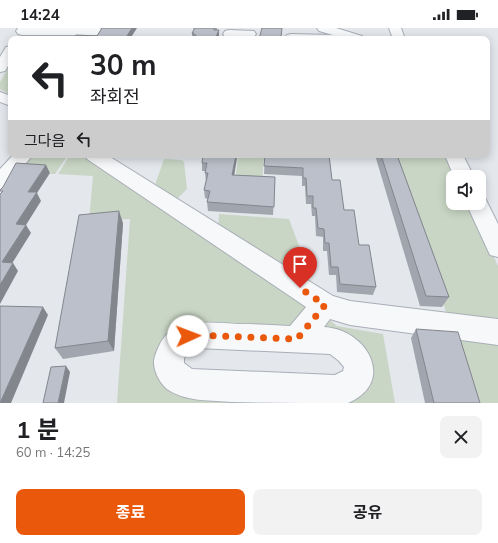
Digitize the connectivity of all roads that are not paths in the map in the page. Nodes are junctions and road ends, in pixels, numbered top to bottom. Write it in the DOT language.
graph roads {
  1 [pos="323,28"];
  2 [pos="97,31"];
  3 [pos="21,33"];
  4 [pos="226,34"];
  5 [pos="250,34"];
  6 [pos="348,36"];
  7 [pos="8,55"];
  8 [pos="0,68"];
  9 [pos="21,158"];
  10 [pos="99,158"];
  11 [pos="455,158"];
  12 [pos="461,170"];
  13 [pos="0,190"];
  14 [pos="480,210"];
  15 [pos="498,248"];
  16 [pos="325,305"];
  17 [pos="498,332"];
  18 [pos="297,339"];
  1 -- 6 [label="street"];
  2 -- 3 [label="street"];
  4 -- 5 [label="street"];
  7 -- 8 [label="street"];
  9 -- 13 [label="street"];
  10 -- 16 [label="street"];
  11 -- 12 [label="street"];
  14 -- 15 [label="street"];
  16 -- 17 [label="street"];
  16 -- 18 [label="street"];
  18 -- 18 [label="street"];
}
